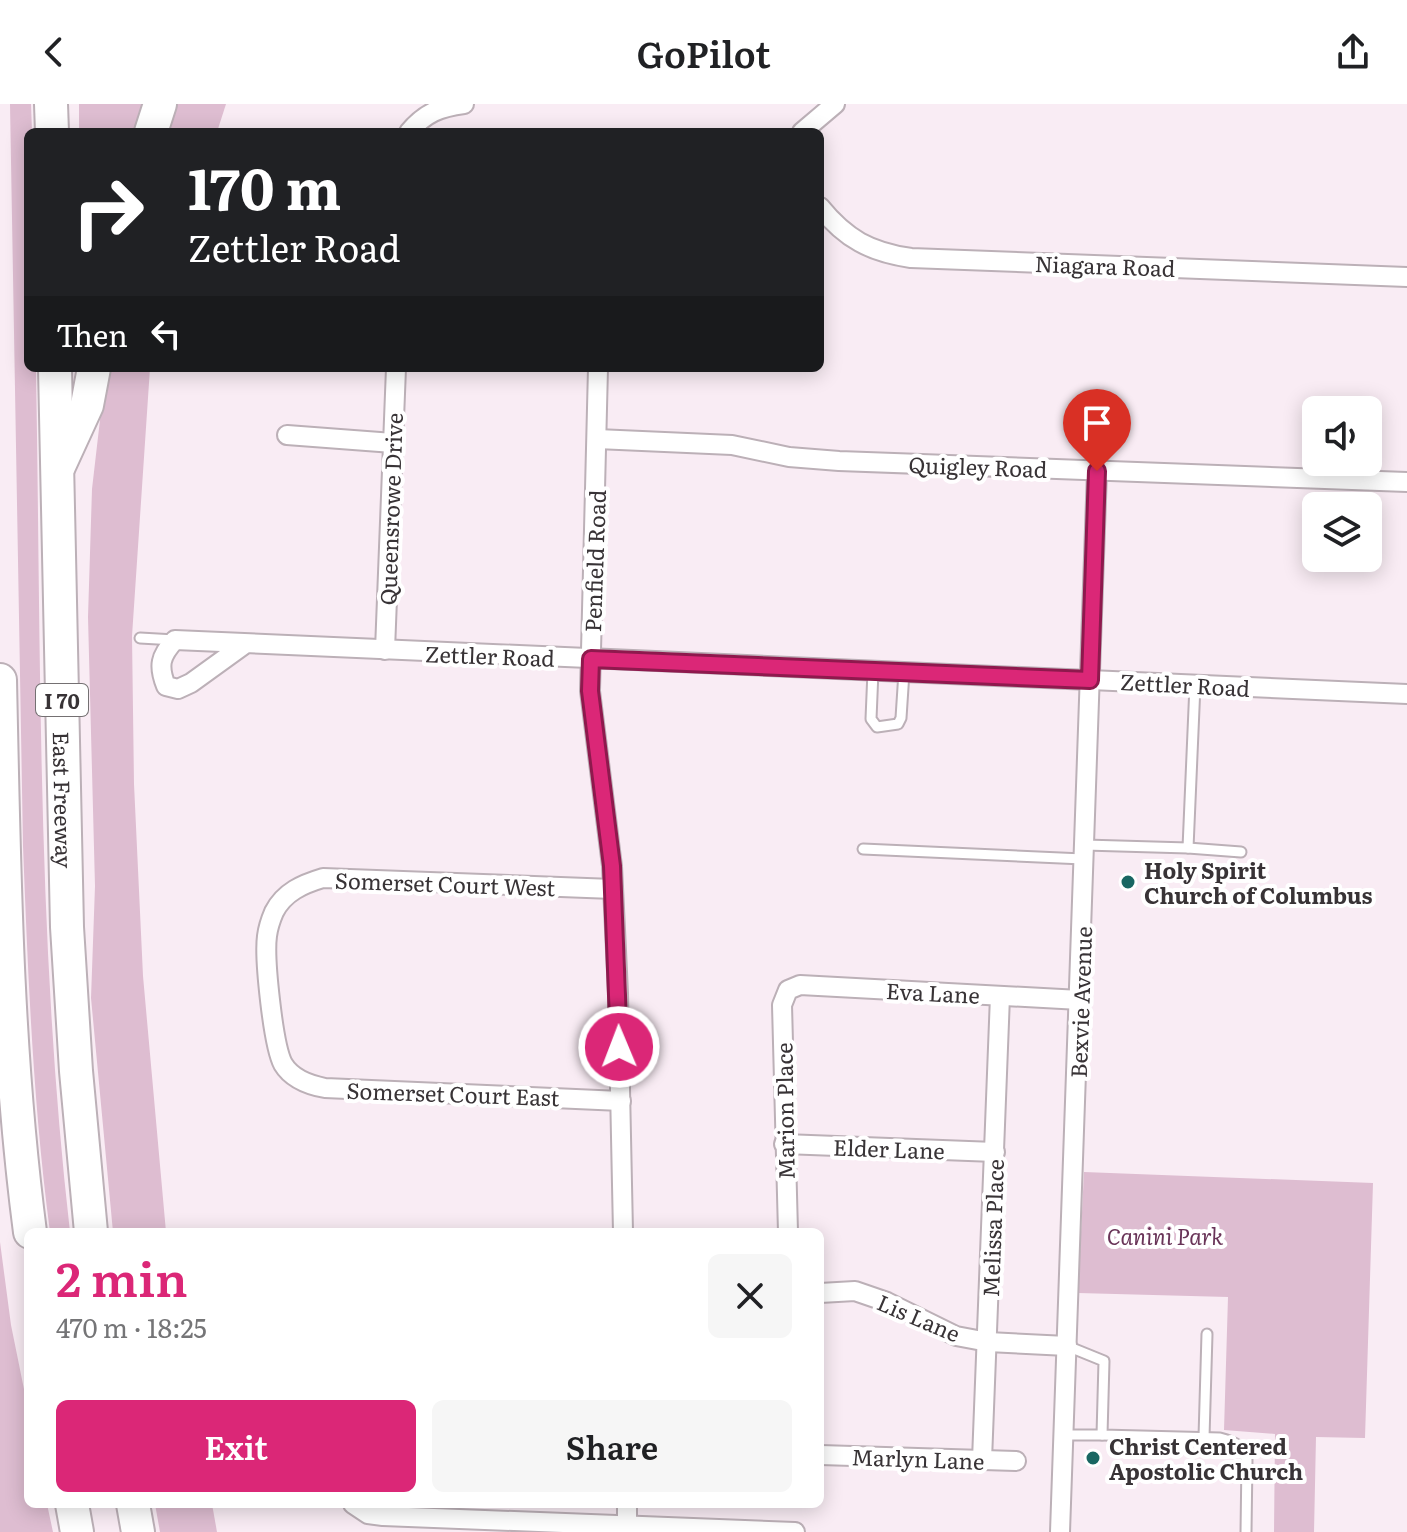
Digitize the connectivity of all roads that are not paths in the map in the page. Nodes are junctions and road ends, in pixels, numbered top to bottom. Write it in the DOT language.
graph roads {
  1 [pos="51,104"];
  2 [pos="160,104"];
  3 [pos="464,104"];
  4 [pos="835,104"];
  5 [pos="52,128"];
  6 [pos="152,128"];
  7 [pos="413,128"];
  8 [pos="807,128"];
  9 [pos="824,212"];
  10 [pos="1407,277"];
  11 [pos="55,372"];
  12 [pos="93,372"];
  13 [pos="396,372"];
  14 [pos="598,372"];
  15 [pos="287,435"];
  16 [pos="597,439"];
  17 [pos="393,443"];
  18 [pos="1097,471"];
  19 [pos="56,472"];
  20 [pos="1407,482"];
  21 [pos="140,638"];
  22 [pos="175,640"];
  23 [pos="245,644"];
  24 [pos="385,650"];
  25 [pos="591,659"];
  26 [pos="873,671"];
  27 [pos="904,672"];
  28 [pos="0,680"];
  29 [pos="1090,680"];
  30 [pos="1195,685"];
  31 [pos="1407,694"];
  32 [pos="1188,848"];
  33 [pos="863,849"];
  34 [pos="1084,852"];
  35 [pos="1241,852"];
  36 [pos="613,889"];
  37 [pos="788,990"];
  38 [pos="1000,996"];
  39 [pos="1080,1000"];
  40 [pos="289,1072"];
  41 [pos="0,1096"];
  42 [pos="621,1101"];
  43 [pos="19,1125"];
  44 [pos="784,1144"];
  45 [pos="995,1152"];
  46 [pos="30,1228"];
  47 [pos="91,1228"];
  48 [pos="623,1228"];
  49 [pos="788,1228"];
  50 [pos="824,1293"];
  51 [pos="1207,1334"];
  52 [pos="988,1342"];
  53 [pos="1067,1346"];
  54 [pos="1064,1435"];
  55 [pos="1102,1435"];
  56 [pos="1204,1437"];
  57 [pos="824,1455"];
  58 [pos="982,1460"];
  59 [pos="1016,1461"];
  60 [pos="73,1508"];
  61 [pos="134,1508"];
  62 [pos="359,1508"];
  63 [pos="627,1508"];
  64 [pos="627,1529"];
  65 [pos="77,1532"];
  66 [pos="138,1532"];
  67 [pos="795,1532"];
  68 [pos="1060,1532"];
  69 [pos="1246,1532"];
  1 -- 5 [label="highway"];
  2 -- 6 [label="highway"];
  3 -- 7 [label="street"];
  4 -- 8 [label="street"];
  9 -- 10 [label="street, Niagara Road"];
  11 -- 19 [label="highway, East Freeway / I 70"];
  12 -- 19 [label="highway"];
  13 -- 17 [label="street, Queensrowe Drive"];
  14 -- 16 [label="street, Penfield Road"];
  15 -- 17 [label="street"];
  16 -- 18 [label="street, Quigley Road"];
  16 -- 25 [label="street, Penfield Road"];
  17 -- 24 [label="street, Queensrowe Drive"];
  18 -- 20 [label="street, Quigley Road"];
  18 -- 29 [label="street, Bexvie Avenue"];
  19 -- 47 [label="highway, East Freeway / I 70"];
  21 -- 22 [label="lane"];
  22 -- 23 [label="street, Zettler Road"];
  22 -- 23 [label="street"];
  23 -- 24 [label="street, Zettler Road"];
  24 -- 25 [label="street, Zettler Road"];
  25 -- 26 [label="street, Zettler Road"];
  25 -- 36 [label="street, Penfield Road"];
  26 -- 27 [label="street, Zettler Road"];
  26 -- 27 [label="lane"];
  27 -- 29 [label="street, Zettler Road"];
  28 -- 43 [label="highway"];
  29 -- 30 [label="street, Zettler Road"];
  29 -- 34 [label="street, Bexvie Avenue"];
  30 -- 31 [label="street, Zettler Road"];
  30 -- 32 [label="lane"];
  32 -- 34 [label="lane"];
  32 -- 35 [label="lane"];
  33 -- 34 [label="lane"];
  34 -- 39 [label="street, Bexvie Avenue"];
  36 -- 40 [label="street, Somerset Court West"];
  36 -- 42 [label="street, Penfield Road"];
  37 -- 38 [label="street, Eva Lane"];
  37 -- 44 [label="street, Marion Place"];
  38 -- 39 [label="street, Eva Lane"];
  38 -- 45 [label="street, Melissa Place"];
  39 -- 53 [label="street, Bexvie Avenue"];
  40 -- 42 [label="street, Somerset Court East"];
  41 -- 43 [label="highway"];
  42 -- 48 [label="street, Penfield Road"];
  43 -- 46 [label="highway"];
  44 -- 45 [label="street, Elder Lane"];
  44 -- 49 [label="street, Marion Place"];
  45 -- 52 [label="street, Melissa Place"];
  50 -- 52 [label="street, Lis Lane"];
  51 -- 56 [label="lane"];
  52 -- 53 [label="street, Lis Lane"];
  52 -- 58 [label="street, Melissa Place"];
  53 -- 54 [label="street, Bexvie Avenue"];
  53 -- 55 [label="lane"];
  54 -- 55 [label="lane"];
  54 -- 68 [label="street, Bexvie Avenue"];
  55 -- 56 [label="lane"];
  56 -- 69 [label="lane"];
  57 -- 58 [label="street, Marlyn Lane"];
  58 -- 59 [label="street, Marlyn Lane"];
  60 -- 65 [label="highway"];
  61 -- 66 [label="highway"];
  62 -- 64 [label="street"];
  63 -- 64 [label="street"];
  64 -- 67 [label="street"];
}
